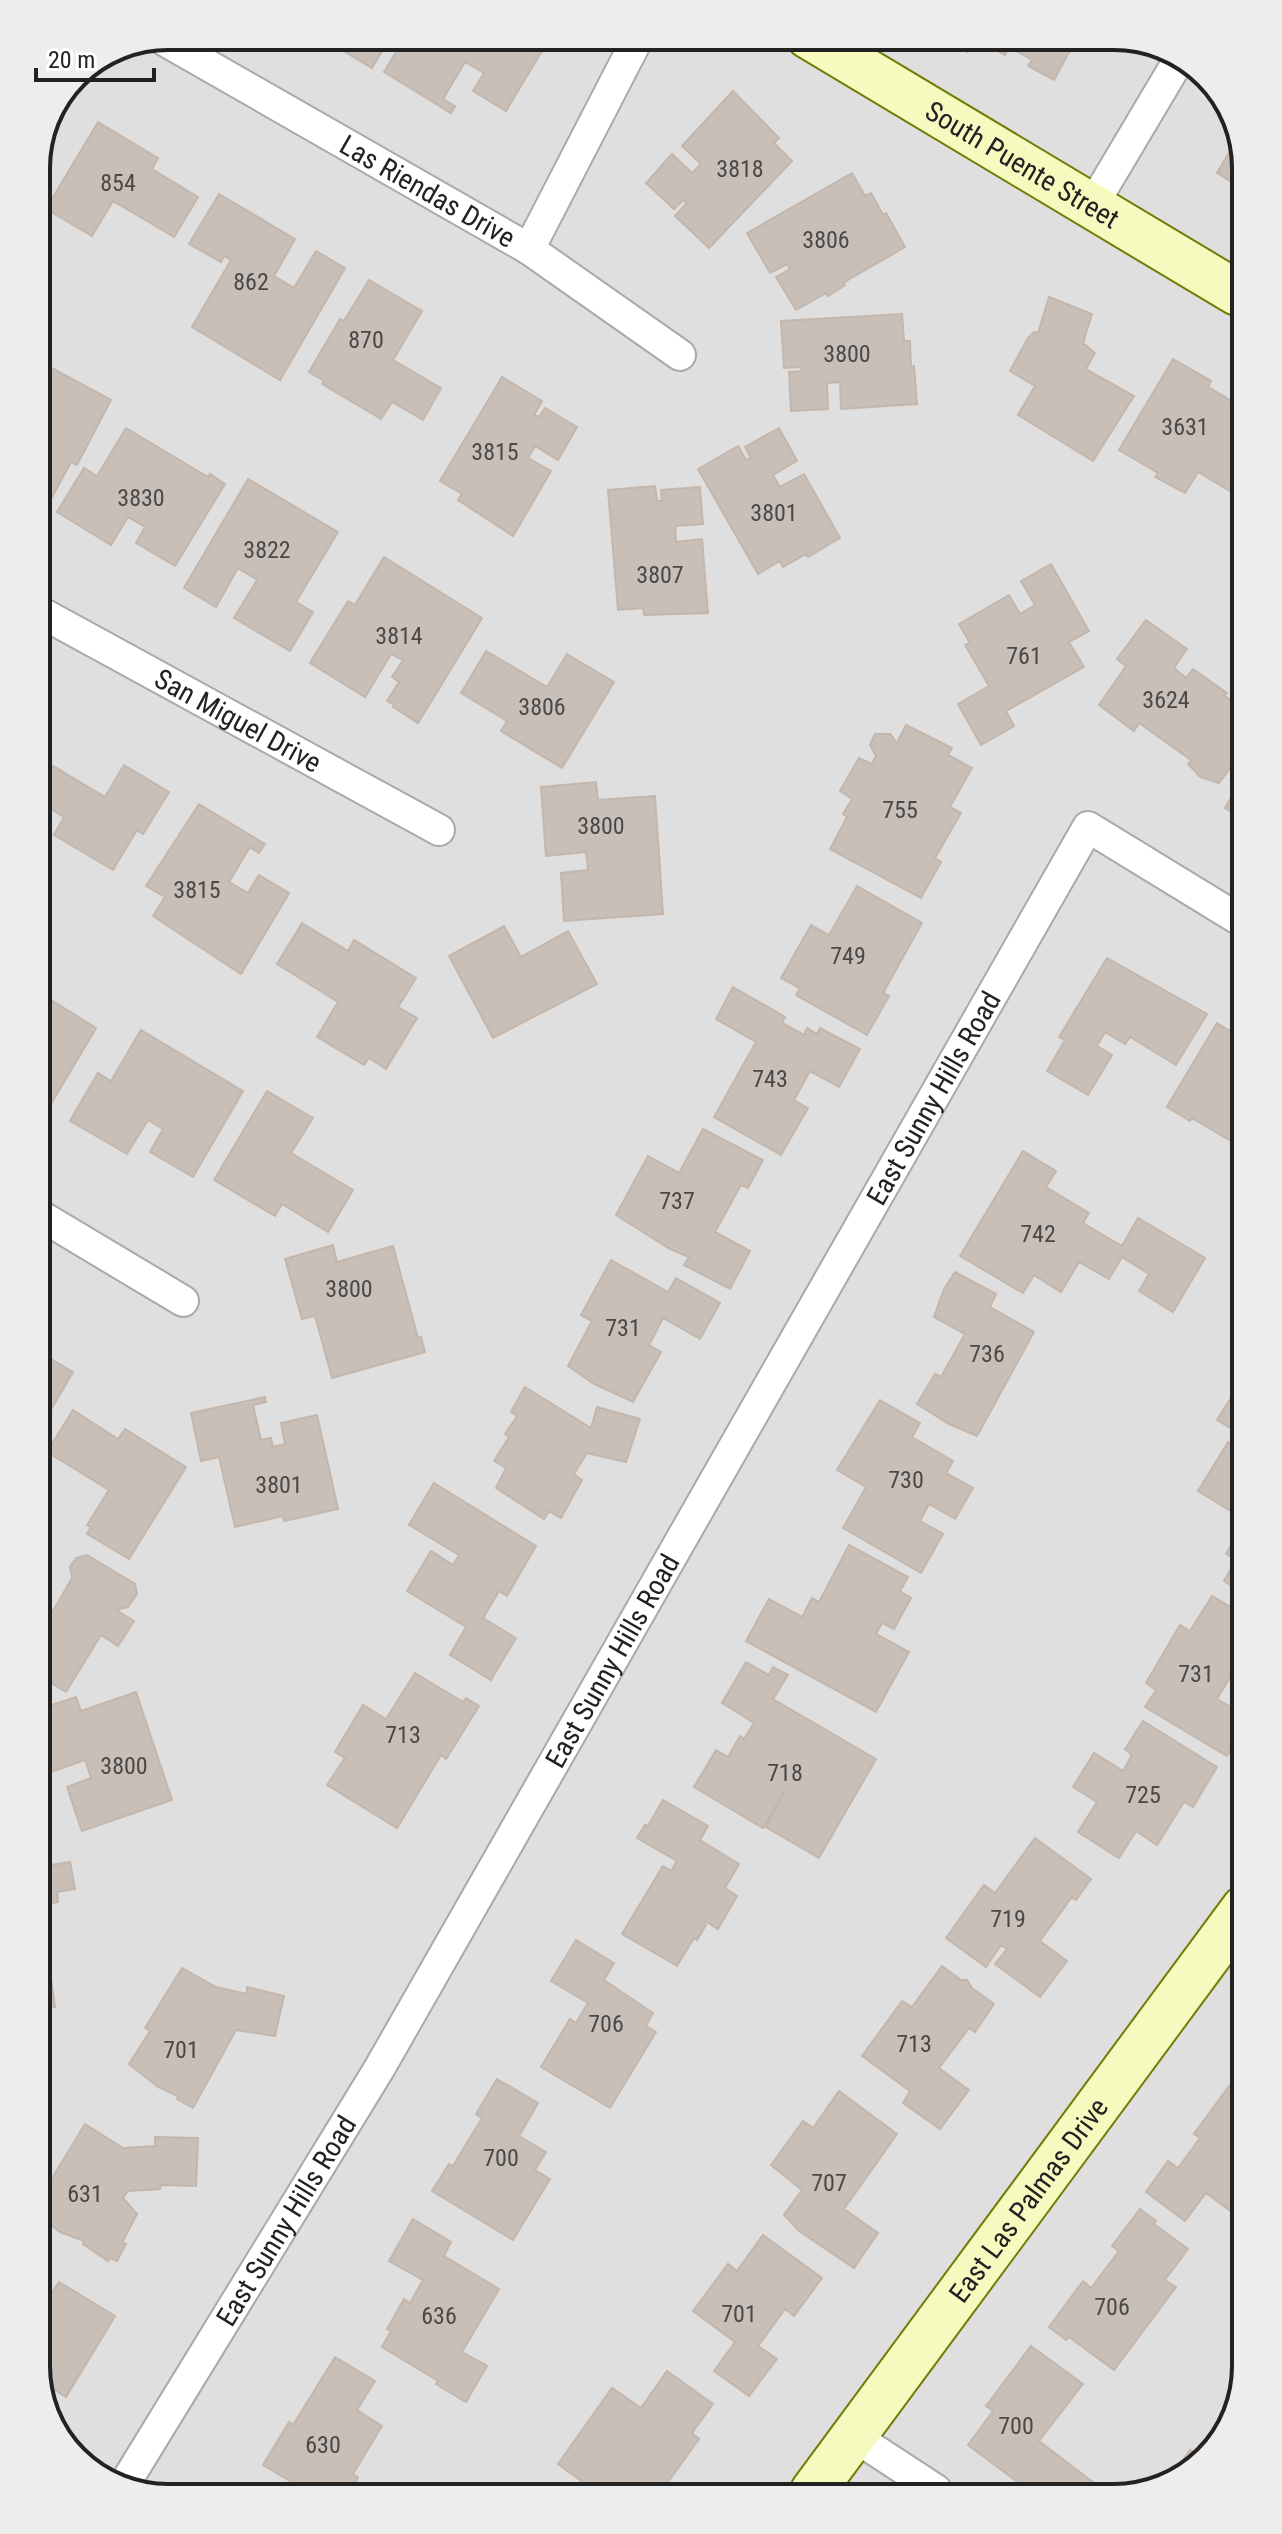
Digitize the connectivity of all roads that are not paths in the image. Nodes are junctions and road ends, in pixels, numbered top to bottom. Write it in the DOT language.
graph roads {
  1 [pos="181,50"];
  2 [pos="632,50"];
  3 [pos="831,50"];
  4 [pos="1175,67"];
  5 [pos="1092,206"];
  6 [pos="529,249"];
  7 [pos="1232,290"];
  8 [pos="680,355"];
  9 [pos="50,618"];
  10 [pos="439,830"];
  11 [pos="1232,915"];
  12 [pos="50,1221"];
  13 [pos="183,1301"];
  14 [pos="1232,1924"];
  15 [pos="852,2435"];
  16 [pos="129,2477"];
  17 [pos="818,2484"];
  18 [pos="927,2484"];
  1 -- 6 [label="street, Las Riendas Drive"];
  2 -- 6 [label="street, Las Riendas Drive"];
  3 -- 5 [label="street, South Puente Street"];
  4 -- 5 [label="street"];
  5 -- 7 [label="street, South Puente Street"];
  6 -- 8 [label="street"];
  9 -- 10 [label="street, San Miguel Drive"];
  11 -- 16 [label="street, East Sunny Hills Road"];
  12 -- 13 [label="street"];
  14 -- 15 [label="street, East Las Palmas Drive"];
  15 -- 17 [label="street, East Las Palmas Drive"];
  15 -- 18 [label="street"];
}
